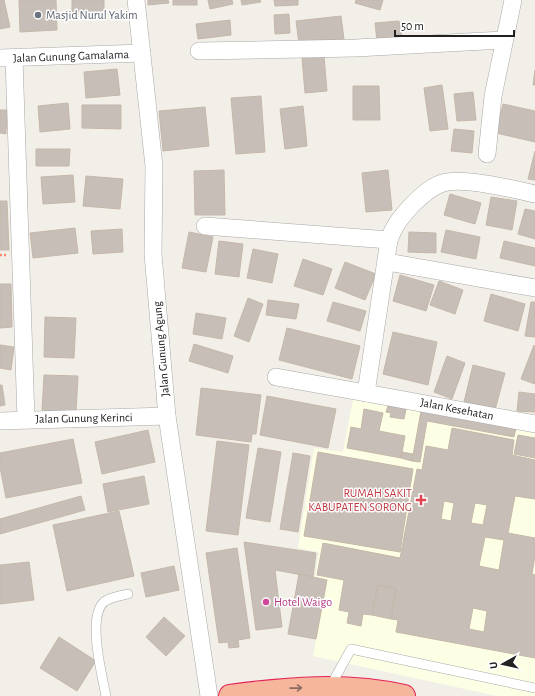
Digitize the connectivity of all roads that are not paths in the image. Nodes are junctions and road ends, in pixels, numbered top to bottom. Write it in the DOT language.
graph roads {
  1 [pos="136,0"];
  2 [pos="513,0"];
  3 [pos="503,40"];
  4 [pos="199,52"];
  5 [pos="142,53"];
  6 [pos="7,58"];
  7 [pos="487,154"];
  8 [pos="535,194"];
  9 [pos="205,226"];
  10 [pos="389,240"];
  11 [pos="387,262"];
  12 [pos="535,288"];
  13 [pos="276,377"];
  14 [pos="372,394"];
  15 [pos="167,416"];
  16 [pos="26,419"];
  17 [pos="0,421"];
  18 [pos="535,424"];
  19 [pos="128,594"];
  20 [pos="329,688"];
  21 [pos="535,688"];
  22 [pos="393,695"];
  23 [pos="106,696"];
  24 [pos="209,696"];
  25 [pos="230,696"];
  1 -- 5 [label="street, Jalan Gunung Agung"];
  2 -- 3 [label="street"];
  3 -- 4 [label="street"];
  3 -- 7 [label="street"];
  5 -- 6 [label="street, Jalan Gunung Gamalama"];
  5 -- 15 [label="street, Jalan Gunung Agung"];
  6 -- 16 [label="street"];
  8 -- 10 [label="street"];
  9 -- 10 [label="street"];
  10 -- 11 [label="street"];
  11 -- 12 [label="street"];
  11 -- 14 [label="street"];
  13 -- 14 [label="street, Jalan Kesehatan"];
  14 -- 18 [label="street, Jalan Kesehatan"];
  15 -- 16 [label="street, Jalan Gunung Kerinci"];
  15 -- 24 [label="street, Jalan Gunung Agung"];
  16 -- 17 [label="street, Jalan Gunung Kerinci"];
  19 -- 23 [label="lane"];
  20 -- 21 [label="lane"];
  20 -- 22 [label="highway"];
  25 -- 20 [label="highway, one-way"];
}
